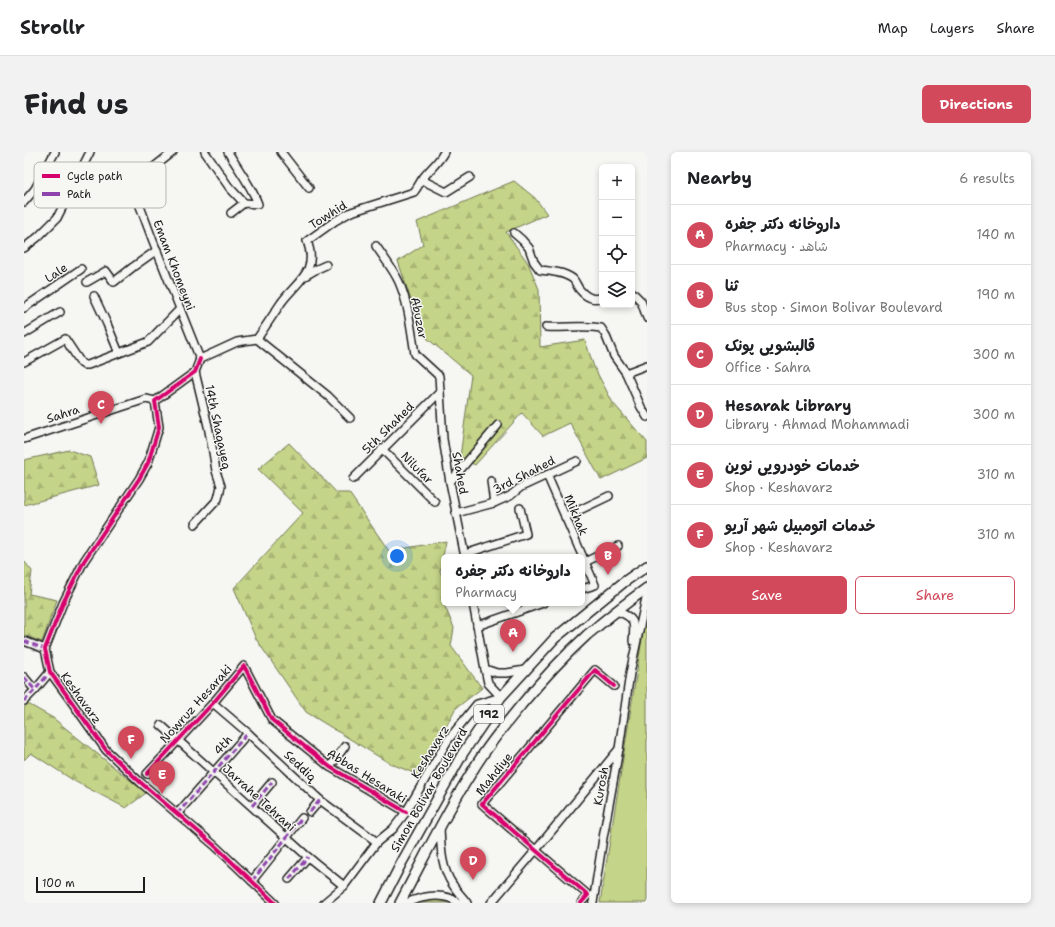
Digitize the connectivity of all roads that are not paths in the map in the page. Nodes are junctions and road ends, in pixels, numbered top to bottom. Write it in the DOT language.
graph roads {
  1 [pos="56,152"];
  2 [pos="90,152"];
  3 [pos="173,152"];
  4 [pos="205,152"];
  5 [pos="228,152"];
  6 [pos="281,152"];
  7 [pos="444,152"];
  8 [pos="50,162"];
  9 [pos="85,162"];
  10 [pos="160,162"];
  11 [pos="470,177"];
  12 [pos="422,180"];
  13 [pos="309,188"];
  14 [pos="34,189"];
  15 [pos="24,202"];
  16 [pos="244,203"];
  17 [pos="62,208"];
  18 [pos="141,208"];
  19 [pos="232,212"];
  20 [pos="514,233"];
  21 [pos="376,246"];
  22 [pos="24,248"];
  23 [pos="157,250"];
  24 [pos="326,265"];
  25 [pos="81,269"];
  26 [pos="305,276"];
  27 [pos="87,282"];
  28 [pos="635,295"];
  29 [pos="94,296"];
  30 [pos="599,298"];
  31 [pos="24,308"];
  32 [pos="180,309"];
  33 [pos="60,312"];
  34 [pos="647,318"];
  35 [pos="546,327"];
  36 [pos="24,334"];
  37 [pos="257,339"];
  38 [pos="119,353"];
  39 [pos="200,359"];
  40 [pos="24,362"];
  41 [pos="647,365"];
  42 [pos="195,372"];
  43 [pos="626,373"];
  44 [pos="440,392"];
  45 [pos="155,401"];
  46 [pos="350,418"];
  47 [pos="647,418"];
  48 [pos="498,425"];
  49 [pos="24,439"];
  50 [pos="382,449"];
  51 [pos="577,461"];
  52 [pos="547,475"];
  53 [pos="353,479"];
  54 [pos="491,481"];
  55 [pos="450,482"];
  56 [pos="609,496"];
  57 [pos="435,502"];
  58 [pos="494,503"];
  59 [pos="520,508"];
  60 [pos="456,513"];
  61 [pos="565,517"];
  62 [pos="195,524"];
  63 [pos="618,546"];
  64 [pos="465,554"];
  65 [pos="468,554"];
  66 [pos="581,554"];
  67 [pos="585,562"];
  68 [pos="647,566"];
  69 [pos="647,588"];
  70 [pos="585,589"];
  71 [pos="647,593"];
  72 [pos="474,606"];
  73 [pos="534,606"];
  74 [pos="616,611"];
  75 [pos="477,626"];
  76 [pos="24,641"];
  77 [pos="44,650"];
  78 [pos="244,666"];
  79 [pos="485,669"];
  80 [pos="525,670"];
  81 [pos="50,672"];
  82 [pos="630,673"];
  83 [pos="24,677"];
  84 [pos="614,686"];
  85 [pos="35,690"];
  86 [pos="501,697"];
  87 [pos="24,701"];
  88 [pos="213,703"];
  89 [pos="161,725"];
  90 [pos="248,733"];
  91 [pos="178,740"];
  92 [pos="345,746"];
  93 [pos="619,749"];
  94 [pos="330,767"];
  95 [pos="214,772"];
  96 [pos="147,774"];
  97 [pos="272,782"];
  98 [pos="320,800"];
  99 [pos="252,806"];
  100 [pos="310,812"];
  101 [pos="406,812"];
  102 [pos="177,814"];
  103 [pos="302,818"];
  104 [pos="440,826"];
  105 [pos="287,837"];
  106 [pos="377,842"];
  107 [pos="536,850"];
  108 [pos="308,857"];
  109 [pos="289,879"];
  110 [pos="252,881"];
  111 [pos="344,886"];
  112 [pos="275,903"];
  113 [pos="324,903"];
  114 [pos="381,903"];
  115 [pos="400,903"];
  116 [pos="406,903"];
  117 [pos="459,903"];
  118 [pos="467,903"];
  119 [pos="491,903"];
  120 [pos="581,903"];
  121 [pos="594,903"];
  1 -- 8 [label="street"];
  2 -- 9 [label="street"];
  3 -- 10 [label="street, Emam Khomeyni"];
  4 -- 16 [label="street"];
  5 -- 16 [label="street"];
  6 -- 13 [label="street"];
  7 -- 12 [label="street, Towhid"];
  11 -- 12 [label="street"];
  12 -- 26 [label="street, Towhid"];
  14 -- 15 [label="street"];
  16 -- 19 [label="street"];
  17 -- 22 [label="street"];
  18 -- 23 [label="street, Emam Khomeyni"];
  20 -- 30 [label="street"];
  21 -- 44 [label="street, Abuzar"];
  23 -- 27 [label="street"];
  23 -- 32 [label="street, Emam Khomeyni"];
  24 -- 26 [label="street"];
  25 -- 31 [label="street, Lale"];
  26 -- 37 [label="street, Towhid"];
  28 -- 34 [label="street"];
  29 -- 38 [label="street"];
  32 -- 38 [label="street"];
  32 -- 39 [label="street, Emam Khomeyni"];
  33 -- 36 [label="street"];
  35 -- 43 [label="street"];
  37 -- 39 [label="street"];
  37 -- 46 [label="street"];
  38 -- 40 [label="street"];
  39 -- 42 [label="street"];
  41 -- 43 [label="street"];
  42 -- 45 [label="street"];
  42 -- 62 [label="street, 14th Shaqayeq"];
  43 -- 47 [label="street"];
  44 -- 50 [label="street, 5th Shahed"];
  44 -- 55 [label="street, Shahed"];
  45 -- 49 [label="street, Sahra"];
  45 -- 77 [label="street"];
  48 -- 55 [label="street"];
  50 -- 53 [label="street, 5th Shahed"];
  50 -- 57 [label="street, Nilufar"];
  51 -- 52 [label="street, 3rd Shahed"];
  52 -- 58 [label="street, 3rd Shahed"];
  52 -- 61 [label="street, Mikhak"];
  54 -- 58 [label="street"];
  55 -- 60 [label="street, Shahed"];
  56 -- 61 [label="street"];
  58 -- 60 [label="street, 3rd Shahed"];
  59 -- 65 [label="street"];
  60 -- 64 [label="street, Shahed"];
  61 -- 66 [label="street, Mikhak"];
  63 -- 67 [label="street"];
  67 -- 70 [label="street, Mikhak"];
  68 -- 80 [label="main road, Simon Bolivar Boulevard / 192"];
  69 -- 74 [label="main road, 192"];
  71 -- 82 [label="street"];
  72 -- 75 [label="street"];
  73 -- 75 [label="street"];
  74 -- 82 [label="street"];
  74 -- 104 [label="main road, 192"];
  75 -- 79 [label="street"];
  76 -- 77 [label="street"];
  77 -- 81 [label="street, Keshavarz"];
  78 -- 88 [label="street, Nowruz Hesaraki"];
  78 -- 94 [label="street, Abbas Hesaraki"];
  79 -- 80 [label="street"];
  79 -- 86 [label="street"];
  80 -- 86 [label="main road, Simon Bolivar Boulevard / 192"];
  81 -- 85 [label="street"];
  81 -- 102 [label="street, Keshavarz"];
  82 -- 93 [label="street, Kurosh"];
  83 -- 85 [label="street"];
  84 -- 107 [label="street, Mahdiye"];
  85 -- 87 [label="street"];
  86 -- 101 [label="street, Keshavarz"];
  86 -- 114 [label="main road, Simon Bolivar Boulevard / 192"];
  88 -- 90 [label="street, Seddiq"];
  88 -- 91 [label="street, Nowruz Hesaraki"];
  89 -- 91 [label="street, Jarrahe Tehrani"];
  90 -- 95 [label="street, 4th"];
  90 -- 98 [label="street, Seddiq"];
  91 -- 95 [label="street, Jarrahe Tehrani"];
  91 -- 96 [label="street, Nowruz Hesaraki"];
  92 -- 94 [label="street"];
  93 -- 107 [label="street"];
  93 -- 121 [label="street, Kurosh"];
  94 -- 101 [label="street, Abbas Hesaraki"];
  95 -- 99 [label="street, Jarrahe Tehrani"];
  95 -- 102 [label="street, 4th"];
  97 -- 99 [label="street"];
  98 -- 100 [label="street"];
  98 -- 106 [label="street, Seddiq"];
  99 -- 105 [label="street, Jarrahe Tehrani"];
  101 -- 106 [label="street, Keshavarz"];
  102 -- 110 [label="street, Keshavarz"];
  103 -- 105 [label="street"];
  104 -- 115 [label="main road, 192"];
  104 -- 118 [label="street"];
  105 -- 108 [label="street, Jarrahe Tehrani"];
  105 -- 110 [label="street"];
  106 -- 111 [label="street, Keshavarz"];
  107 -- 119 [label="street"];
  107 -- 120 [label="street, Mahdiye"];
  108 -- 109 [label="street"];
  108 -- 111 [label="street, Jarrahe Tehrani"];
  110 -- 112 [label="street, Keshavarz"];
  111 -- 113 [label="street, Keshavarz"];
  116 -- 117 [label="street"];
}
